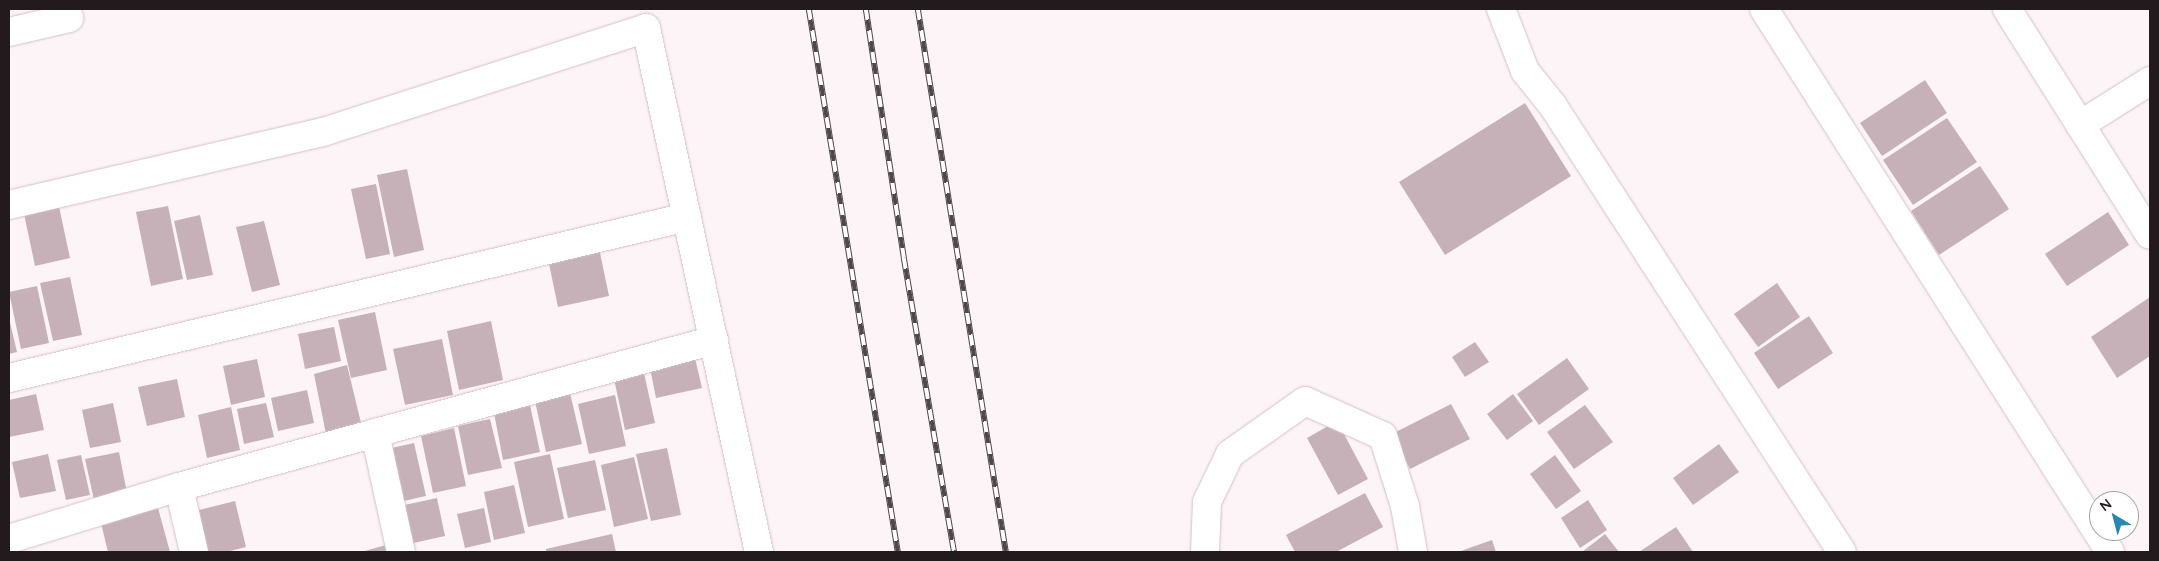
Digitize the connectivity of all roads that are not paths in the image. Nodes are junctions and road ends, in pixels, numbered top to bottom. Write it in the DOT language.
graph roads {
  1 [pos="1501,9"];
  2 [pos="1764,9"];
  3 [pos="2007,9"];
  4 [pos="68,18"];
  5 [pos="9,32"];
  6 [pos="2150,81"];
  7 [pos="2080,125"];
  8 [pos="9,205"];
  9 [pos="687,217"];
  10 [pos="2150,235"];
  11 [pos="714,340"];
  12 [pos="9,378"];
  13 [pos="375,433"];
  14 [pos="178,487"];
  15 [pos="9,539"];
  16 [pos="194,552"];
  17 [pos="401,552"];
  18 [pos="759,552"];
  19 [pos="1205,552"];
  20 [pos="1413,552"];
  21 [pos="1842,552"];
  22 [pos="2110,552"];
  1 -- 21 [label="street"];
  2 -- 22 [label="street"];
  3 -- 7 [label="street"];
  4 -- 5 [label="street"];
  6 -- 7 [label="street"];
  7 -- 10 [label="street"];
  8 -- 9 [label="street"];
  9 -- 11 [label="street"];
  9 -- 12 [label="street"];
  11 -- 13 [label="street"];
  11 -- 18 [label="street"];
  13 -- 14 [label="street"];
  13 -- 17 [label="street"];
  14 -- 15 [label="street"];
  14 -- 16 [label="street"];
  19 -- 20 [label="street"];
}
